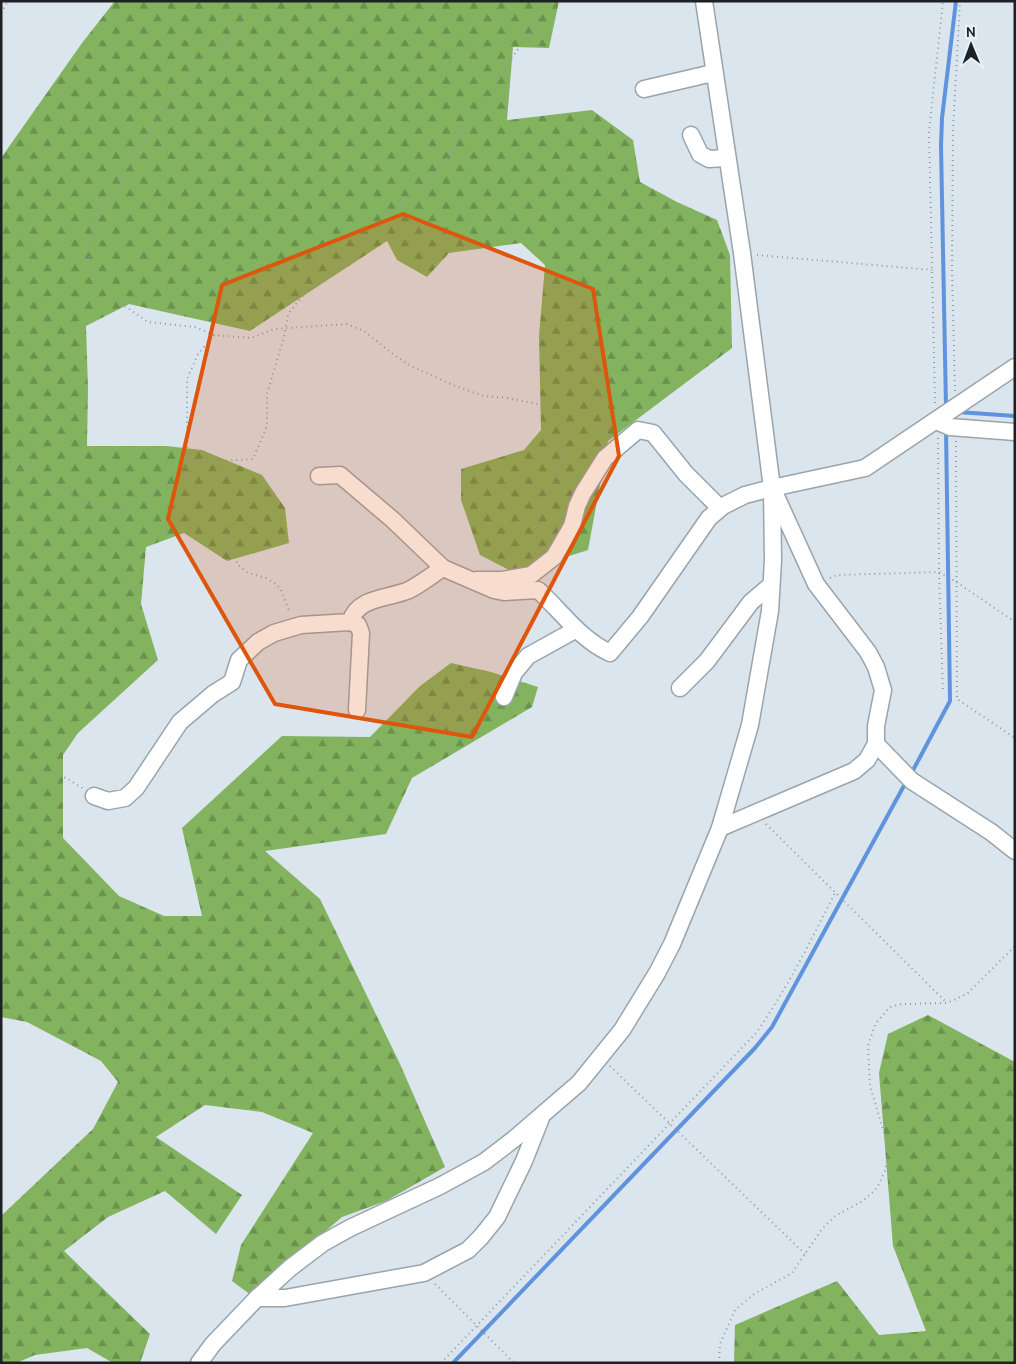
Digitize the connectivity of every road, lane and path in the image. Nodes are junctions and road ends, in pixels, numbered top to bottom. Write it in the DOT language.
graph roads {
  1 [pos="8,1"];
  2 [pos="254,1"];
  3 [pos="544,1"];
  4 [pos="704,1"];
  5 [pos="943,1"];
  6 [pos="960,1"];
  7 [pos="1,13"];
  8 [pos="713,73"];
  9 [pos="644,89"];
  10 [pos="691,135"];
  11 [pos="727,158"];
  12 [pos="742,254"];
  13 [pos="932,270"];
  14 [pos="286,328"];
  15 [pos="214,335"];
  16 [pos="1015,368"];
  17 [pos="955,408"];
  18 [pos="936,422"];
  19 [pos="956,427"];
  20 [pos="1015,432"];
  21 [pos="1,462"];
  22 [pos="187,464"];
  23 [pos="318,476"];
  24 [pos="772,488"];
  25 [pos="720,508"];
  26 [pos="443,568"];
  27 [pos="540,570"];
  28 [pos="939,572"];
  29 [pos="470,580"];
  30 [pos="955,581"];
  31 [pos="816,584"];
  32 [pos="771,585"];
  33 [pos="350,622"];
  34 [pos="1015,622"];
  35 [pos="296,626"];
  36 [pos="575,630"];
  37 [pos="680,688"];
  38 [pos="943,693"];
  39 [pos="504,697"];
  40 [pos="357,710"];
  41 [pos="1015,738"];
  42 [pos="876,744"];
  43 [pos="1,763"];
  44 [pos="94,796"];
  45 [pos="755,814"];
  46 [pos="720,828"];
  47 [pos="1015,851"];
  48 [pos="835,893"];
  49 [pos="1015,946"];
  50 [pos="947,1002"];
  51 [pos="601,1057"];
  52 [pos="542,1116"];
  53 [pos="670,1124"];
  54 [pos="806,1255"];
  55 [pos="424,1273"];
  56 [pos="258,1298"];
  57 [pos="477,1326"];
  58 [pos="199,1363"];
  59 [pos="441,1363"];
  60 [pos="514,1363"];
  61 [pos="719,1363"];
  1 -- 7 [label="path"];
  2 -- 15 [label="path"];
  3 -- 14 [label="path"];
  4 -- 8 [label="street"];
  5 -- 13 [label="path"];
  6 -- 17 [label="path"];
  8 -- 9 [label="street"];
  8 -- 11 [label="street"];
  10 -- 11 [label="street"];
  11 -- 12 [label="street"];
  12 -- 13 [label="path"];
  12 -- 24 [label="street"];
  13 -- 18 [label="path"];
  14 -- 15 [label="path"];
  14 -- 22 [label="path"];
  14 -- 27 [label="path"];
  15 -- 22 [label="path"];
  16 -- 17 [label="street"];
  17 -- 18 [label="street"];
  18 -- 19 [label="street"];
  18 -- 24 [label="street"];
  18 -- 28 [label="path"];
  19 -- 20 [label="street"];
  19 -- 30 [label="path"];
  21 -- 22 [label="path"];
  22 -- 35 [label="path"];
  23 -- 26 [label="street"];
  24 -- 25 [label="street"];
  24 -- 31 [label="street"];
  24 -- 32 [label="street"];
  25 -- 27 [label="street"];
  25 -- 36 [label="street"];
  26 -- 29 [label="street"];
  26 -- 33 [label="street"];
  27 -- 29 [label="street"];
  28 -- 30 [label="path"];
  28 -- 31 [label="path"];
  28 -- 38 [label="path"];
  29 -- 36 [label="street"];
  30 -- 34 [label="path"];
  30 -- 41 [label="path"];
  31 -- 42 [label="street"];
  32 -- 37 [label="street"];
  32 -- 46 [label="street"];
  33 -- 35 [label="street"];
  33 -- 40 [label="street"];
  35 -- 44 [label="street"];
  36 -- 39 [label="street"];
  42 -- 45 [label="street"];
  42 -- 47 [label="street"];
  43 -- 44 [label="path"];
  45 -- 46 [label="street"];
  45 -- 48 [label="path"];
  46 -- 51 [label="street"];
  48 -- 50 [label="path"];
  48 -- 53 [label="path"];
  49 -- 50 [label="path"];
  50 -- 54 [label="path"];
  51 -- 52 [label="street"];
  51 -- 53 [label="path"];
  52 -- 55 [label="street"];
  52 -- 56 [label="street"];
  53 -- 54 [label="path"];
  53 -- 57 [label="path"];
  54 -- 61 [label="path"];
  55 -- 56 [label="street"];
  55 -- 57 [label="path"];
  56 -- 58 [label="street"];
  57 -- 59 [label="path"];
  57 -- 60 [label="path"];
}
